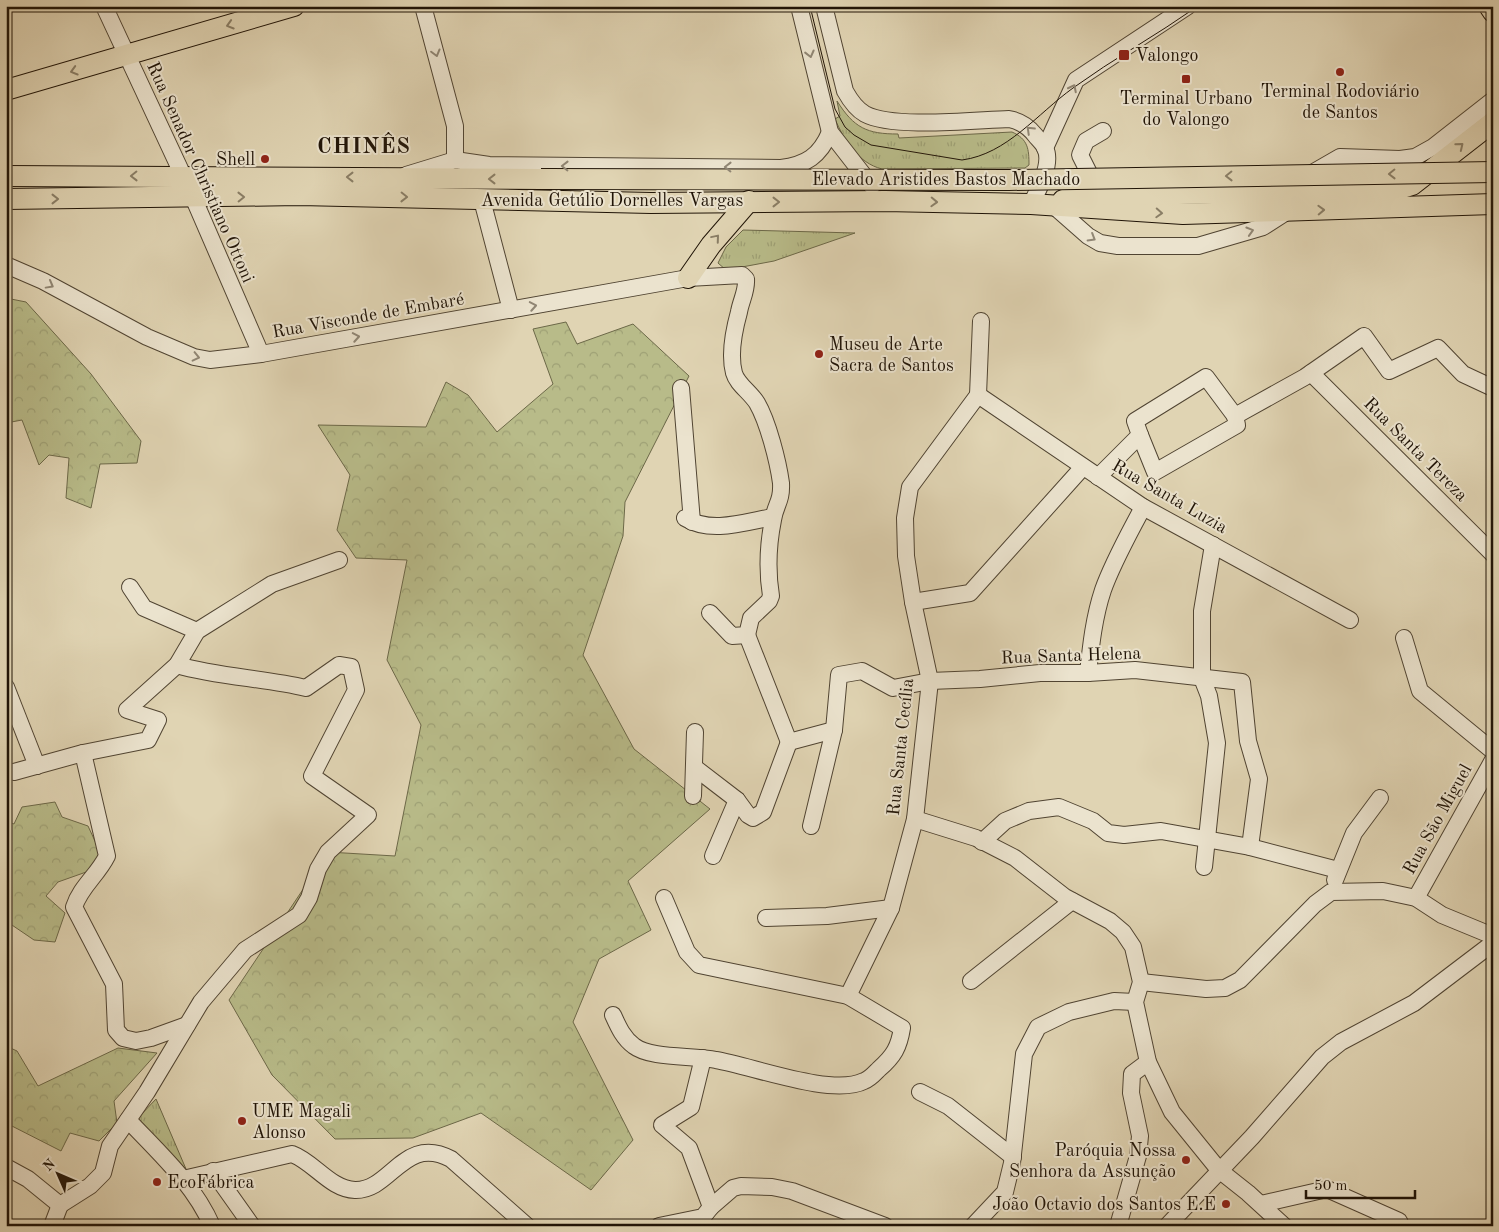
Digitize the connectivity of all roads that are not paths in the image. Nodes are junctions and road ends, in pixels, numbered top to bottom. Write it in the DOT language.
graph roads {
  1 [pos="104,6"];
  2 [pos="294,6"];
  3 [pos="423,6"];
  4 [pos="799,6"];
  5 [pos="824,6"];
  6 [pos="1489,6"];
  7 [pos="1180,8"];
  8 [pos="1493,12"];
  9 [pos="127,56"];
  10 [pos="6,90"];
  11 [pos="1493,100"];
  12 [pos="1493,122"];
  13 [pos="1103,131"];
  14 [pos="830,132"];
  15 [pos="1045,148"];
  16 [pos="455,160"];
  17 [pos="1493,172"];
  18 [pos="6,176"];
  19 [pos="183,176"];
  20 [pos="398,177"];
  21 [pos="193,197"];
  22 [pos="6,199"];
  23 [pos="482,200"];
  24 [pos="749,201"];
  25 [pos="885,201"];
  26 [pos="1287,202"];
  27 [pos="1106,203"];
  28 [pos="1493,204"];
  29 [pos="1040,205"];
  30 [pos="6,265"];
  31 [pos="688,278"];
  32 [pos="511,310"];
  33 [pos="982,321"];
  34 [pos="262,354"];
  35 [pos="1311,373"];
  36 [pos="681,388"];
  37 [pos="1493,388"];
  38 [pos="978,395"];
  39 [pos="1235,416"];
  40 [pos="1140,435"];
  41 [pos="1083,467"];
  42 [pos="1098,477"];
  43 [pos="1143,508"];
  44 [pos="773,517"];
  45 [pos="1213,545"];
  46 [pos="1493,554"];
  47 [pos="339,560"];
  48 [pos="130,586"];
  49 [pos="913,602"];
  50 [pos="710,613"];
  51 [pos="1350,620"];
  52 [pos="197,630"];
  53 [pos="747,635"];
  54 [pos="1404,638"];
  55 [pos="178,665"];
  56 [pos="1088,673"];
  57 [pos="1202,678"];
  58 [pos="930,681"];
  59 [pos="6,687"];
  60 [pos="834,730"];
  61 [pos="695,732"];
  62 [pos="789,742"];
  63 [pos="1493,751"];
  64 [pos="83,753"];
  65 [pos="1493,760"];
  66 [pos="37,766"];
  67 [pos="694,767"];
  68 [pos="14,772"];
  69 [pos="693,796"];
  70 [pos="1380,798"];
  71 [pos="737,800"];
  72 [pos="914,819"];
  73 [pos="811,826"];
  74 [pos="1206,840"];
  75 [pos="982,842"];
  76 [pos="1250,847"];
  77 [pos="713,856"];
  78 [pos="1204,867"];
  79 [pos="1338,870"];
  80 [pos="1331,892"];
  81 [pos="664,898"];
  82 [pos="1416,898"];
  83 [pos="1072,901"];
  84 [pos="891,908"];
  85 [pos="766,918"];
  86 [pos="1493,936"];
  87 [pos="1493,942"];
  88 [pos="971,981"];
  89 [pos="1141,982"];
  90 [pos="848,996"];
  91 [pos="1135,1002"];
  92 [pos="613,1015"];
  93 [pos="187,1025"];
  94 [pos="703,1058"];
  95 [pos="1148,1062"];
  96 [pos="920,1092"];
  97 [pos="128,1120"];
  98 [pos="1013,1157"];
  99 [pos="6,1167"];
  100 [pos="1219,1170"];
  101 [pos="213,1171"];
  102 [pos="183,1179"];
  103 [pos="1261,1204"];
  104 [pos="60,1206"];
  105 [pos="706,1216"];
  106 [pos="52,1226"];
  107 [pos="212,1226"];
  108 [pos="252,1226"];
  109 [pos="527,1226"];
  110 [pos="659,1226"];
  111 [pos="885,1226"];
  112 [pos="973,1226"];
  113 [pos="1118,1226"];
  114 [pos="1167,1226"];
  115 [pos="1284,1226"];
  116 [pos="1400,1226"];
  1 -- 9 [label="street, Rua Senador Christiano Ottoni"];
  2 -- 9 [label="main road, one-way"];
  3 -- 16 [label="street, one-way"];
  4 -- 14 [label="street, one-way"];
  15 -- 5 [label="street, one-way"];
  6 -- 8 [label="main road"];
  15 -- 7 [label="street, one-way"];
  9 -- 10 [label="main road, one-way"];
  9 -- 19 [label="street, Rua Senador Christiano Ottoni"];
  11 -- 26 [label="street"];
  26 -- 12 [label="main road, one-way"];
  13 -- 27 [label="street"];
  14 -- 16 [label="street, one-way"];
  14 -- 25 [label="street"];
  15 -- 29 [label="street"];
  16 -- 20 [label="street"];
  17 -- 20 [label="main road, Elevado Aristides Bastos Machado, one-way, bridge"];
  19 -- 18 [label="main road, Elevado Aristides Bastos Machado, one-way"];
  20 -- 19 [label="main road, Elevado Aristides Bastos Machado, one-way"];
  19 -- 21 [label="street, Rua Senador Christiano Ottoni"];
  22 -- 21 [label="main road, Avenida Getúlio Dornelles Vargas, one-way"];
  21 -- 23 [label="main road, Avenida Getúlio Dornelles Vargas, one-way"];
  21 -- 34 [label="street, Rua Senador Christiano Ottoni"];
  23 -- 24 [label="main road, Avenida Getúlio Dornelles Vargas"];
  23 -- 32 [label="street"];
  24 -- 25 [label="main road, Avenida Getúlio Dornelles Vargas, one-way"];
  31 -- 24 [label="main road, one-way"];
  25 -- 29 [label="main road, Avenida Getúlio Dornelles Vargas, one-way"];
  27 -- 26 [label="main road, Avenida Getúlio Dornelles Vargas, one-way"];
  26 -- 28 [label="main road, one-way"];
  29 -- 26 [label="street, one-way"];
  27 -- 29 [label="main road, Avenida Getúlio Dornelles Vargas"];
  30 -- 34 [label="street, Rua Visconde de Embaré, one-way"];
  32 -- 31 [label="street, Rua Visconde de Embaré, one-way"];
  31 -- 44 [label="street, Rua Visconde de Embaré"];
  34 -- 32 [label="street, Rua Visconde de Embaré, one-way"];
  33 -- 38 [label="street"];
  35 -- 37 [label="street"];
  35 -- 39 [label="street"];
  35 -- 46 [label="street, Rua Santa Tereza"];
  36 -- 44 [label="street"];
  38 -- 41 [label="street, Rua Santa Luzia"];
  38 -- 49 [label="street, Rua Santa Cecília"];
  39 -- 40 [label="street"];
  39 -- 40 [label="street"];
  40 -- 42 [label="street"];
  41 -- 42 [label="street, Rua Santa Luzia"];
  41 -- 49 [label="street"];
  42 -- 43 [label="street, Rua Santa Luzia"];
  43 -- 45 [label="street, Rua Santa Luzia"];
  43 -- 56 [label="street"];
  44 -- 53 [label="street"];
  45 -- 51 [label="street, Rua Santa Luzia"];
  45 -- 57 [label="street"];
  47 -- 52 [label="street"];
  48 -- 52 [label="street"];
  49 -- 58 [label="street, Rua Santa Cecília"];
  50 -- 53 [label="street"];
  52 -- 55 [label="street"];
  53 -- 62 [label="street"];
  54 -- 63 [label="street"];
  55 -- 64 [label="street"];
  55 -- 93 [label="street"];
  56 -- 57 [label="street, Rua Santa Helena"];
  56 -- 58 [label="street, Rua Santa Helena"];
  57 -- 74 [label="street"];
  57 -- 76 [label="street, Rua Santa Helena"];
  58 -- 60 [label="street, Rua Santa Helena"];
  58 -- 72 [label="street, Rua Santa Cecília"];
  59 -- 66 [label="street"];
  60 -- 62 [label="street"];
  60 -- 73 [label="street"];
  61 -- 67 [label="street"];
  62 -- 71 [label="street"];
  64 -- 66 [label="street"];
  64 -- 93 [label="street"];
  65 -- 82 [label="street, Rua São Miguel"];
  66 -- 68 [label="street"];
  67 -- 69 [label="street"];
  67 -- 71 [label="street"];
  70 -- 79 [label="street"];
  71 -- 77 [label="street"];
  72 -- 75 [label="street"];
  72 -- 84 [label="street, Rua Santa Cecília"];
  74 -- 75 [label="street"];
  74 -- 76 [label="street"];
  74 -- 78 [label="street"];
  75 -- 83 [label="street"];
  76 -- 79 [label="street"];
  79 -- 80 [label="street"];
  80 -- 82 [label="street"];
  80 -- 89 [label="street"];
  81 -- 90 [label="street"];
  82 -- 86 [label="street"];
  83 -- 88 [label="street"];
  83 -- 89 [label="street"];
  84 -- 85 [label="street"];
  84 -- 90 [label="street, Rua Santa Cecília"];
  87 -- 100 [label="street"];
  89 -- 91 [label="street"];
  90 -- 94 [label="street"];
  91 -- 95 [label="street"];
  91 -- 98 [label="street"];
  92 -- 94 [label="street"];
  93 -- 97 [label="street"];
  94 -- 105 [label="street"];
  95 -- 100 [label="street"];
  95 -- 113 [label="street"];
  96 -- 98 [label="street"];
  97 -- 102 [label="street"];
  97 -- 104 [label="street"];
  98 -- 112 [label="street"];
  99 -- 104 [label="street"];
  100 -- 103 [label="street"];
  100 -- 114 [label="street"];
  101 -- 102 [label="street"];
  101 -- 108 [label="street"];
  101 -- 109 [label="street"];
  102 -- 107 [label="street"];
  103 -- 115 [label="street"];
  103 -- 116 [label="street"];
  104 -- 106 [label="street"];
  105 -- 110 [label="street"];
  105 -- 111 [label="street"];
}
